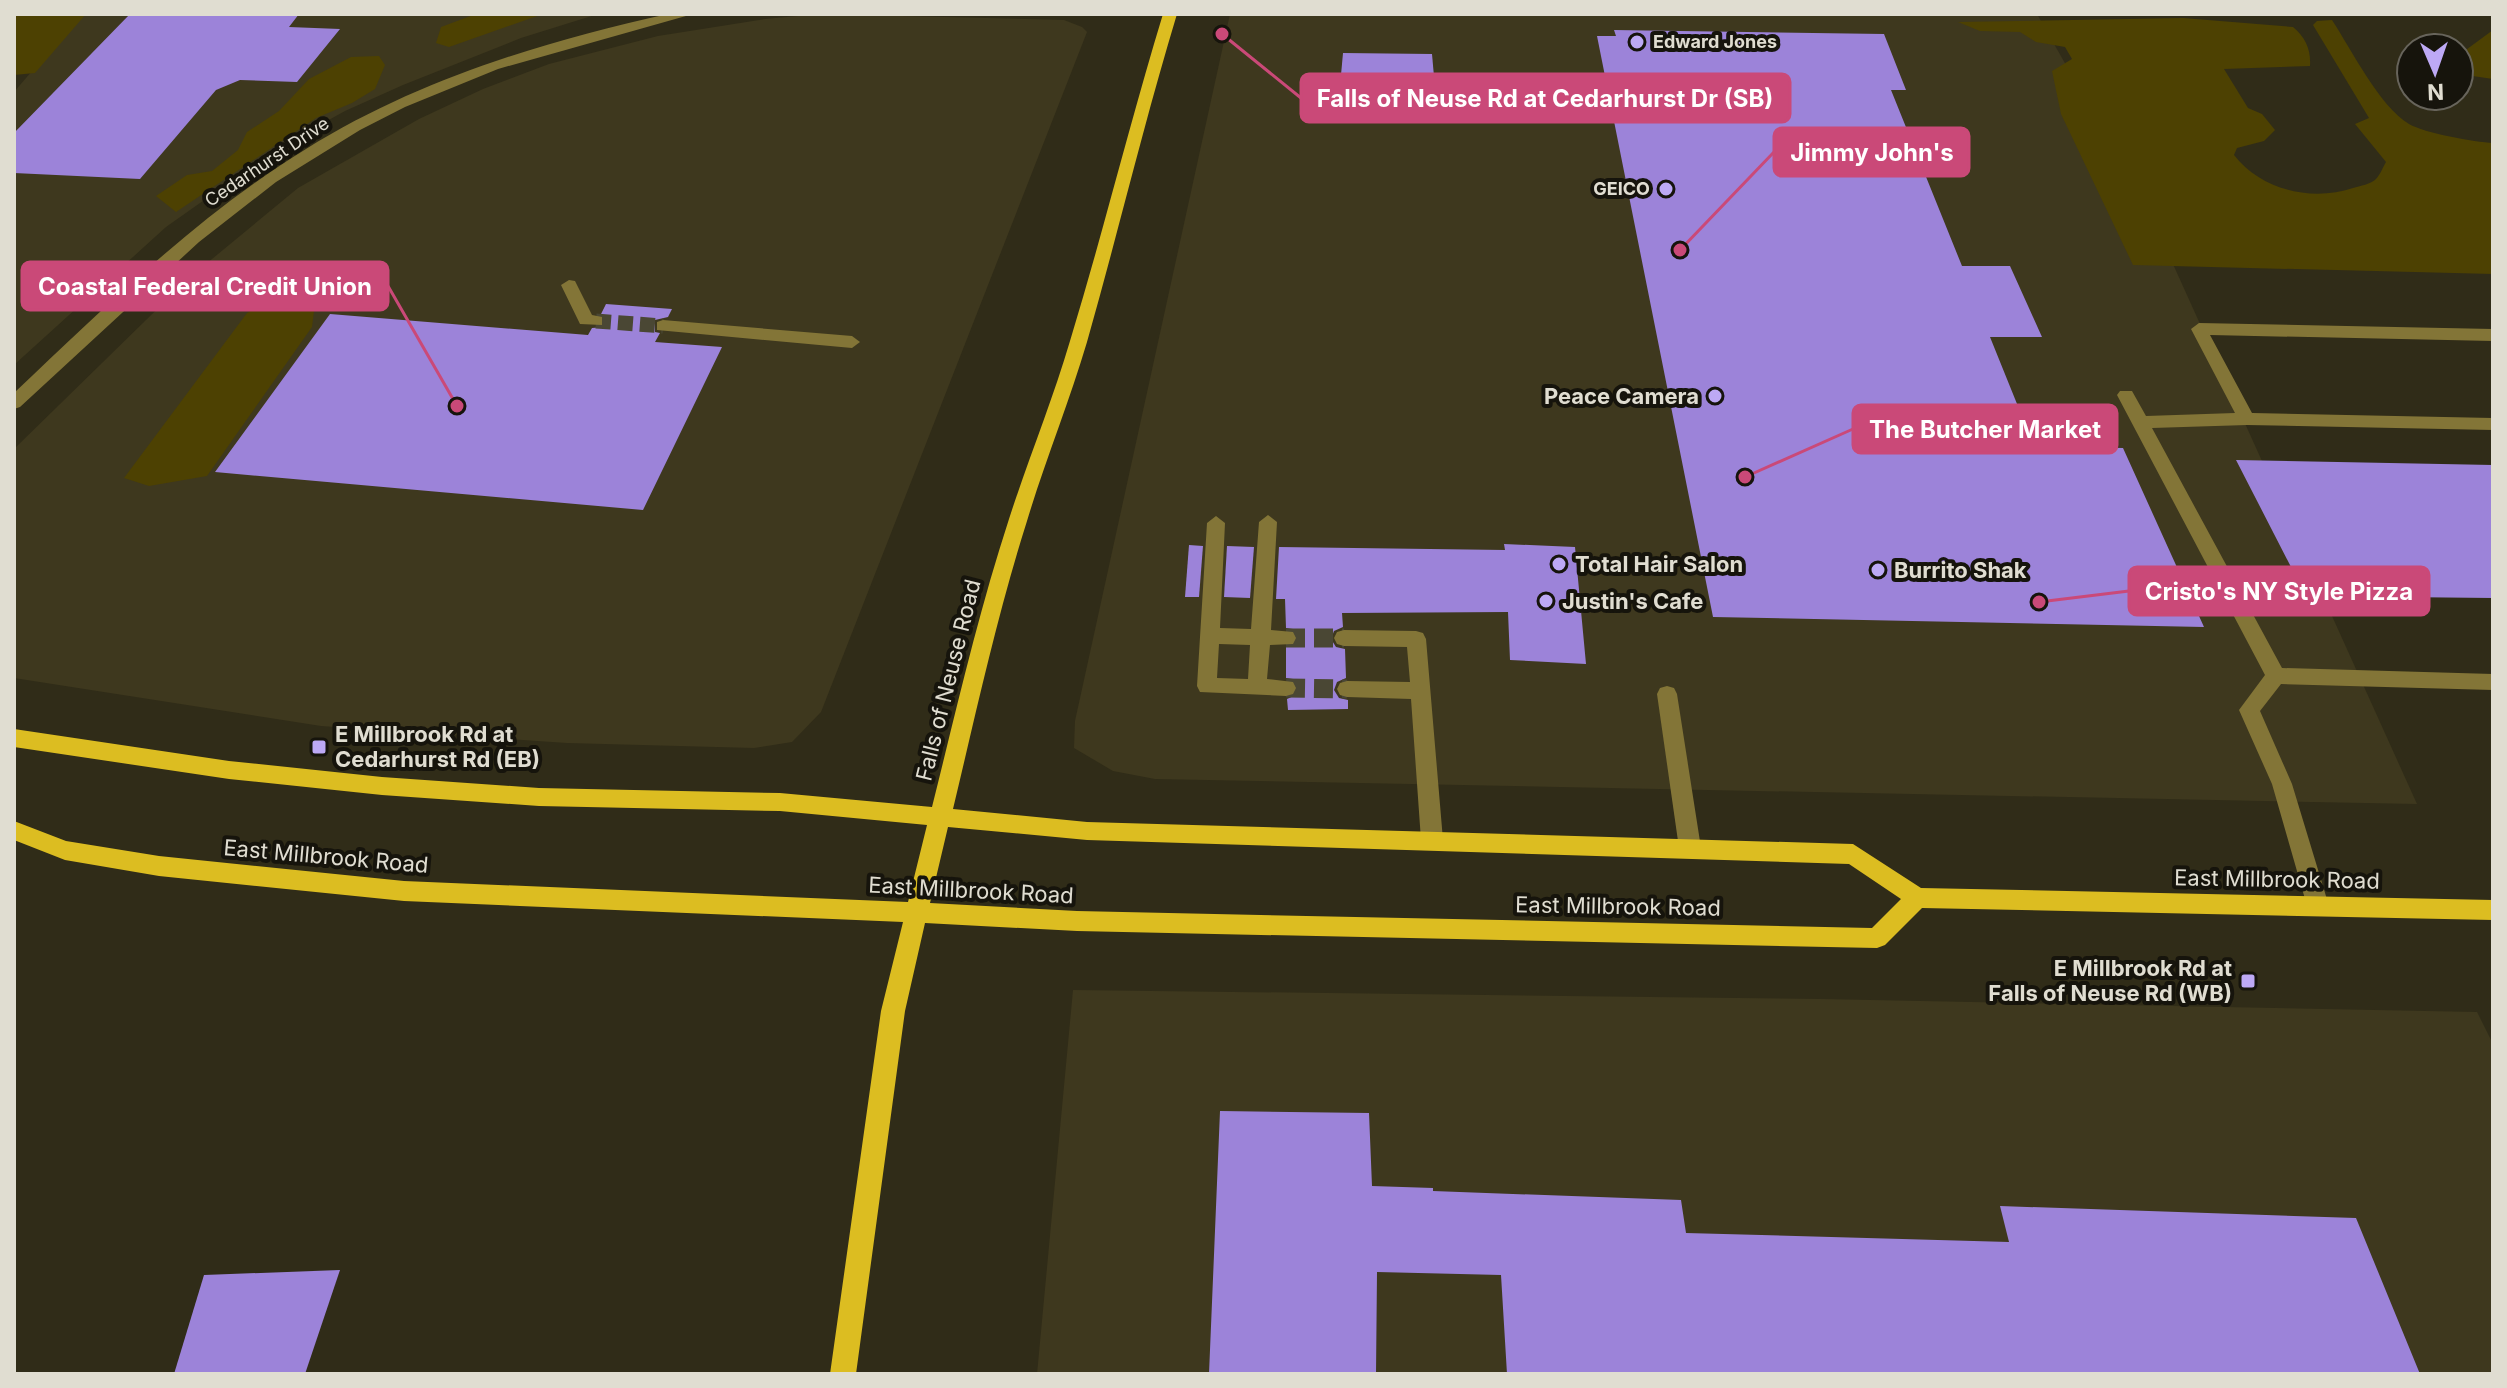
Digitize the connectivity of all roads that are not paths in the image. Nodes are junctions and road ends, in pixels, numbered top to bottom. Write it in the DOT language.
graph roads {
  1 [pos="686,14"];
  2 [pos="1170,14"];
  3 [pos="569,285"];
  4 [pos="596,321"];
  5 [pos="663,326"];
  6 [pos="2493,335"];
  7 [pos="852,342"];
  8 [pos="2126,395"];
  9 [pos="14,403"];
  10 [pos="2247,419"];
  11 [pos="2140,422"];
  12 [pos="2493,424"];
  13 [pos="1268,522"];
  14 [pos="1216,523"];
  15 [pos="1210,636"];
  16 [pos="1260,637"];
  17 [pos="1286,638"];
  18 [pos="1344,638"];
  19 [pos="2276,676"];
  20 [pos="2493,682"];
  21 [pos="1257,687"];
  22 [pos="1286,688"];
  23 [pos="1347,689"];
  24 [pos="1421,691"];
  25 [pos="1667,694"];
  26 [pos="14,738"];
  27 [pos="940,815"];
  28 [pos="14,830"];
  29 [pos="1432,840"];
  30 [pos="1690,848"];
  31 [pos="1917,898"];
  32 [pos="2318,906"];
  33 [pos="2493,910"];
  34 [pos="916,914"];
  35 [pos="843,1374"];
  1 -- 9 [label="street, Cedarhurst Drive"];
  2 -- 27 [label="main road, Falls of Neuse Road"];
  3 -- 4 [label="street"];
  5 -- 7 [label="street"];
  6 -- 10 [label="street"];
  8 -- 11 [label="street"];
  10 -- 11 [label="street"];
  10 -- 12 [label="street"];
  11 -- 19 [label="street"];
  13 -- 16 [label="street"];
  14 -- 15 [label="street"];
  15 -- 16 [label="street"];
  15 -- 21 [label="street"];
  16 -- 17 [label="street"];
  16 -- 21 [label="street"];
  18 -- 24 [label="street"];
  19 -- 20 [label="street"];
  19 -- 32 [label="street"];
  21 -- 22 [label="street"];
  23 -- 24 [label="street"];
  24 -- 29 [label="street"];
  25 -- 30 [label="street"];
  26 -- 27 [label="main road"];
  27 -- 29 [label="main road"];
  27 -- 34 [label="main road, Falls of Neuse Road"];
  28 -- 34 [label="main road, East Millbrook Road"];
  29 -- 30 [label="main road"];
  30 -- 31 [label="main road"];
  31 -- 32 [label="main road, East Millbrook Road"];
  31 -- 34 [label="main road, East Millbrook Road"];
  32 -- 33 [label="main road, East Millbrook Road"];
  34 -- 35 [label="main road, Falls of Neuse Road"];
}
